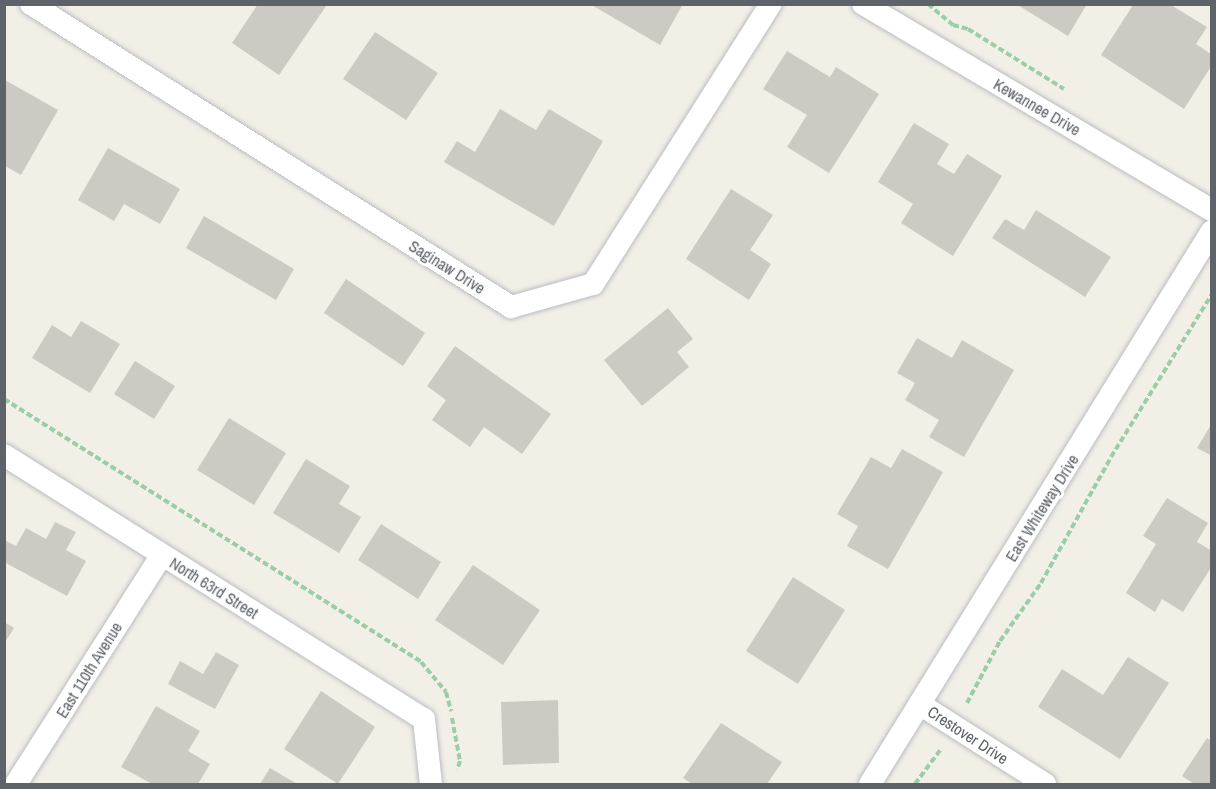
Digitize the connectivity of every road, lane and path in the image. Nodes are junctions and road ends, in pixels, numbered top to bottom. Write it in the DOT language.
graph roads {
  1 [pos="31,4"];
  2 [pos="771,4"];
  3 [pos="863,4"];
  4 [pos="1212,210"];
  5 [pos="1212,231"];
  6 [pos="1212,294"];
  7 [pos="4,399"];
  8 [pos="4,455"];
  9 [pos="161,556"];
  10 [pos="921,705"];
  11 [pos="954,726"];
  12 [pos="455,777"];
  13 [pos="16,784"];
  14 [pos="432,784"];
  15 [pos="870,784"];
  16 [pos="915,784"];
  17 [pos="1045,784"];
  1 -- 2 [label="street, Saginaw Drive"];
  3 -- 4 [label="street, Kewannee Drive"];
  5 -- 10 [label="street, East Whiteway Drive"];
  6 -- 11 [label="path"];
  7 -- 12 [label="path"];
  8 -- 9 [label="street, North 63rd Street"];
  9 -- 13 [label="street, East 110th Avenue"];
  9 -- 14 [label="street, North 63rd Street"];
  10 -- 11 [label="street, Crestover Drive"];
  10 -- 15 [label="street, East Whiteway Drive"];
  11 -- 16 [label="path"];
  11 -- 17 [label="street, Crestover Drive"];
}
